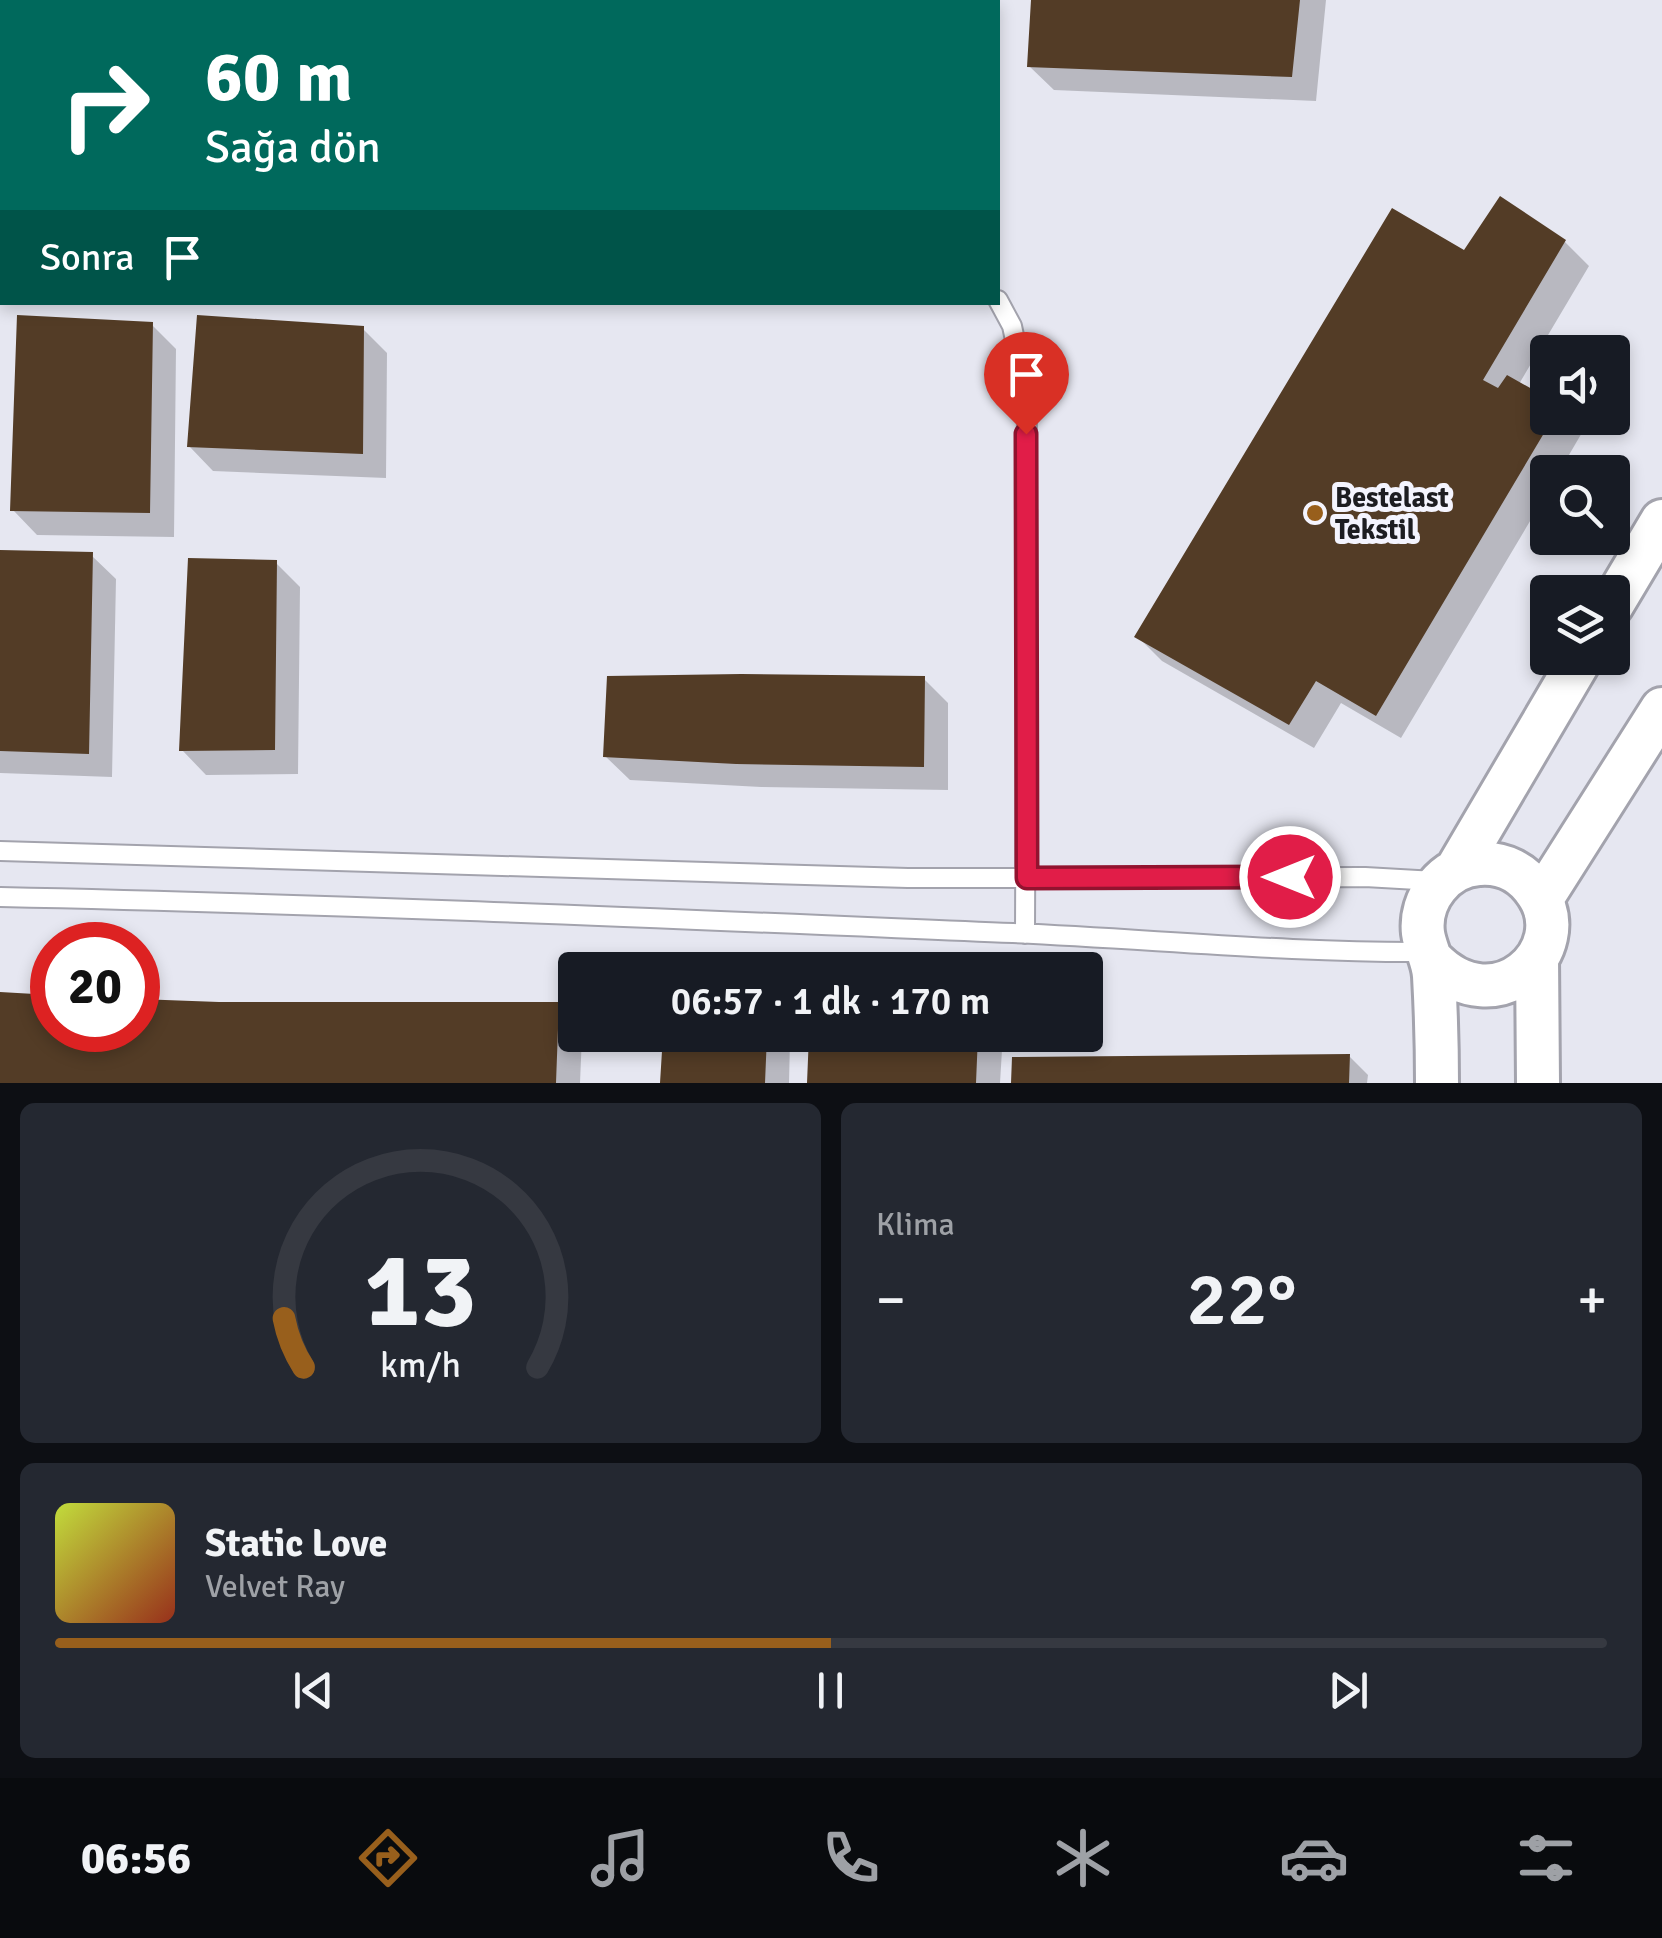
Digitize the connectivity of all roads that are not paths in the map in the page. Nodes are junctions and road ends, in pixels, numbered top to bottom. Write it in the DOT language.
graph roads {
  1 [pos="1000,304"];
  2 [pos="1662,521"];
  3 [pos="1630,575"];
  4 [pos="1571,675"];
  5 [pos="1662,709"];
  6 [pos="0,851"];
  7 [pos="1449,875"];
  8 [pos="1027,878"];
  9 [pos="0,897"];
  10 [pos="1542,900"];
  11 [pos="1025,934"];
  12 [pos="1431,956"];
  13 [pos="1536,958"];
  14 [pos="1437,1083"];
  15 [pos="1538,1083"];
  1 -- 8 [label="lane"];
  2 -- 3 [label="street"];
  4 -- 7 [label="street"];
  5 -- 10 [label="street"];
  6 -- 8 [label="lane"];
  7 -- 8 [label="lane"];
  7 -- 10 [label="street"];
  7 -- 12 [label="street"];
  8 -- 11 [label="lane"];
  9 -- 11 [label="lane"];
  10 -- 13 [label="street"];
  11 -- 12 [label="lane"];
  12 -- 13 [label="street"];
  12 -- 14 [label="street"];
  13 -- 15 [label="street"];
}
